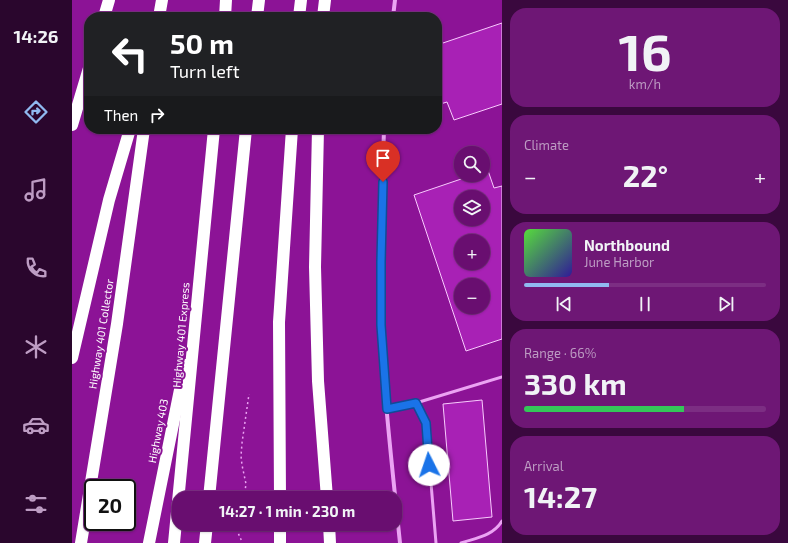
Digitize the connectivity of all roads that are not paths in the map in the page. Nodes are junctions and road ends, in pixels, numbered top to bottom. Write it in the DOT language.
graph roads {
  1 [pos="109,0"];
  2 [pos="162,0"];
  3 [pos="226,0"];
  4 [pos="259,0"];
  5 [pos="301,0"];
  6 [pos="325,0"];
  7 [pos="395,0"];
  8 [pos="105,12"];
  9 [pos="160,12"];
  10 [pos="225,12"];
  11 [pos="258,12"];
  12 [pos="300,12"];
  13 [pos="324,12"];
  14 [pos="394,12"];
  15 [pos="84,85"];
  16 [pos="72,125"];
  17 [pos="129,134"];
  18 [pos="143,134"];
  19 [pos="214,134"];
  20 [pos="245,134"];
  21 [pos="292,134"];
  22 [pos="318,134"];
  23 [pos="384,134"];
  24 [pos="198,302"];
  25 [pos="72,358"];
  26 [pos="502,377"];
  27 [pos="416,403"];
  28 [pos="387,409"];
  29 [pos="210,491"];
  30 [pos="280,491"];
  31 [pos="326,491"];
  32 [pos="502,521"];
  33 [pos="206,531"];
  34 [pos="329,531"];
  35 [pos="81,543"];
  36 [pos="149,543"];
  37 [pos="174,543"];
  38 [pos="205,543"];
  39 [pos="330,543"];
  40 [pos="400,543"];
  41 [pos="436,543"];
  42 [pos="461,543"];
  1 -- 8 [label="highway"];
  2 -- 9 [label="highway"];
  3 -- 10 [label="highway"];
  4 -- 11 [label="highway"];
  5 -- 12 [label="highway"];
  6 -- 13 [label="highway"];
  7 -- 14 [label="street"];
  15 -- 16 [label="highway"];
  17 -- 25 [label="highway"];
  18 -- 35 [label="highway, Highway 401 Collector"];
  19 -- 24 [label="highway, Highway 401 Express"];
  20 -- 29 [label="highway"];
  21 -- 30 [label="highway"];
  22 -- 31 [label="highway"];
  23 -- 28 [label="street"];
  24 -- 36 [label="highway, Highway 403"];
  24 -- 37 [label="highway, Highway 401 Express"];
  26 -- 27 [label="lane"];
  27 -- 28 [label="lane"];
  27 -- 41 [label="lane"];
  28 -- 40 [label="street"];
  32 -- 42 [label="lane"];
  33 -- 38 [label="highway"];
  34 -- 39 [label="highway"];
}
